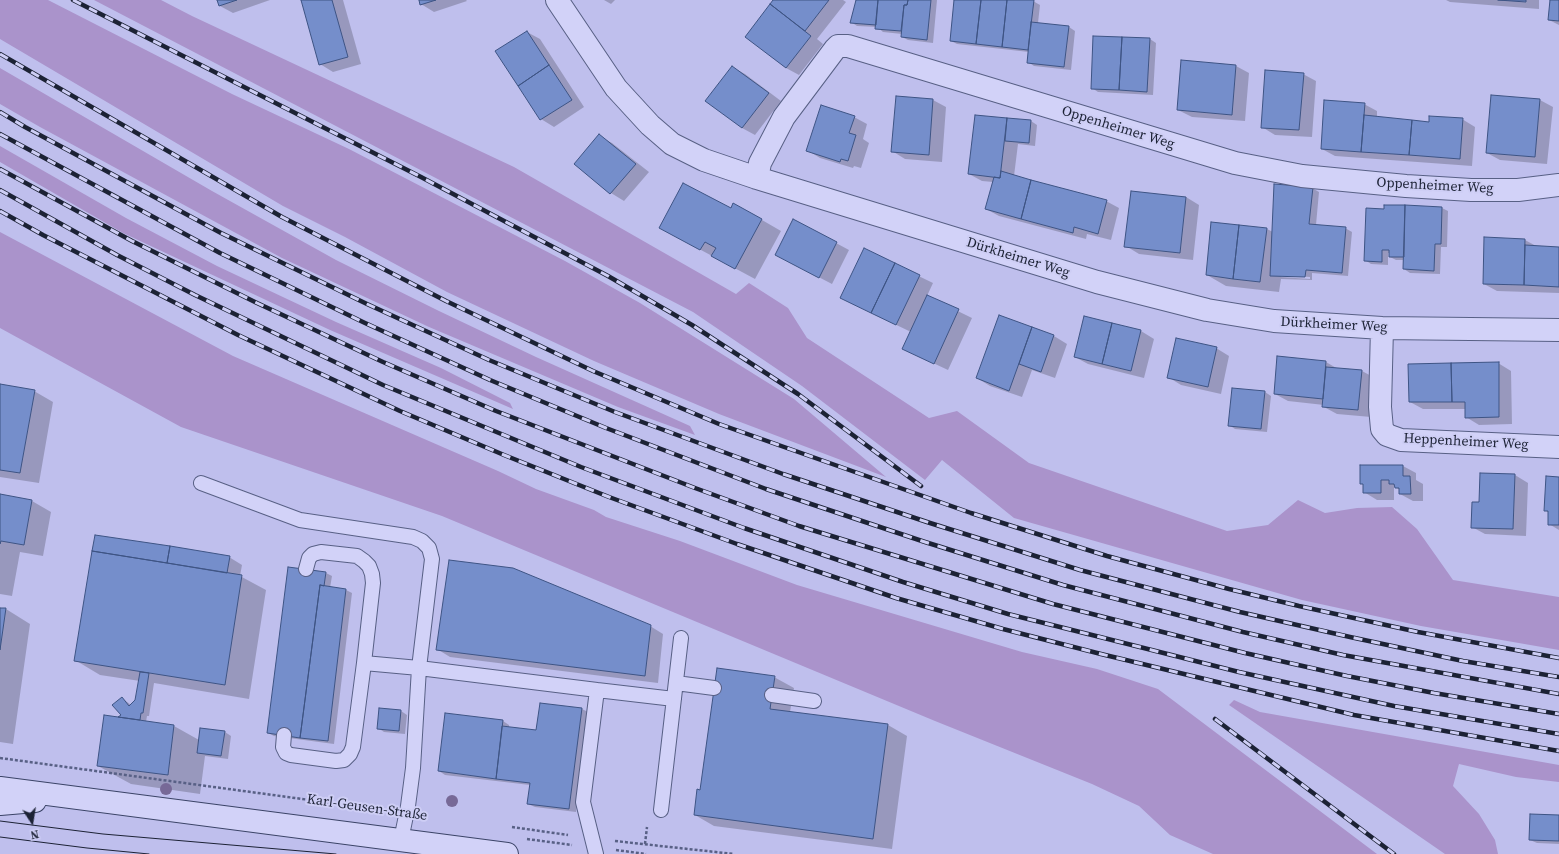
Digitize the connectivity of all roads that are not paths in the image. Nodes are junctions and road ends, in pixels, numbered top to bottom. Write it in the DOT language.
graph roads {
  1 [pos="557,0"];
  2 [pos="757,178"];
  3 [pos="1559,185"];
  4 [pos="1382,328"];
  5 [pos="1559,330"];
  6 [pos="1559,447"];
  7 [pos="201,483"];
  8 [pos="306,569"];
  9 [pos="681,638"];
  10 [pos="364,663"];
  11 [pos="419,668"];
  12 [pos="676,683"];
  13 [pos="714,688"];
  14 [pos="597,690"];
  15 [pos="772,695"];
  16 [pos="674,699"];
  17 [pos="814,701"];
  18 [pos="284,736"];
  19 [pos="0,788"];
  20 [pos="68,797"];
  21 [pos="0,804"];
  22 [pos="661,810"];
  23 [pos="399,847"];
  24 [pos="507,854"];
  25 [pos="596,854"];
  1 -- 2 [label="street, Dürkheimer Weg"];
  2 -- 3 [label="street, Oppenheimer Weg"];
  2 -- 4 [label="street, Dürkheimer Weg"];
  4 -- 5 [label="street, Dürkheimer Weg"];
  4 -- 6 [label="street, Heppenheimer Weg"];
  7 -- 11 [label="lane"];
  8 -- 10 [label="lane"];
  9 -- 12 [label="lane"];
  10 -- 11 [label="lane"];
  10 -- 18 [label="lane"];
  11 -- 14 [label="lane"];
  11 -- 23 [label="lane"];
  12 -- 13 [label="lane"];
  12 -- 16 [label="lane"];
  14 -- 16 [label="lane"];
  14 -- 25 [label="lane"];
  15 -- 17 [label="lane"];
  16 -- 22 [label="lane"];
  19 -- 20 [label="street, Karl-Geusen-Straße"];
  20 -- 21 [label="street, Karl-Geusen-Straße"];
  20 -- 23 [label="street, Karl-Geusen-Straße"];
  23 -- 24 [label="street, Karl-Geusen-Straße"];
}
